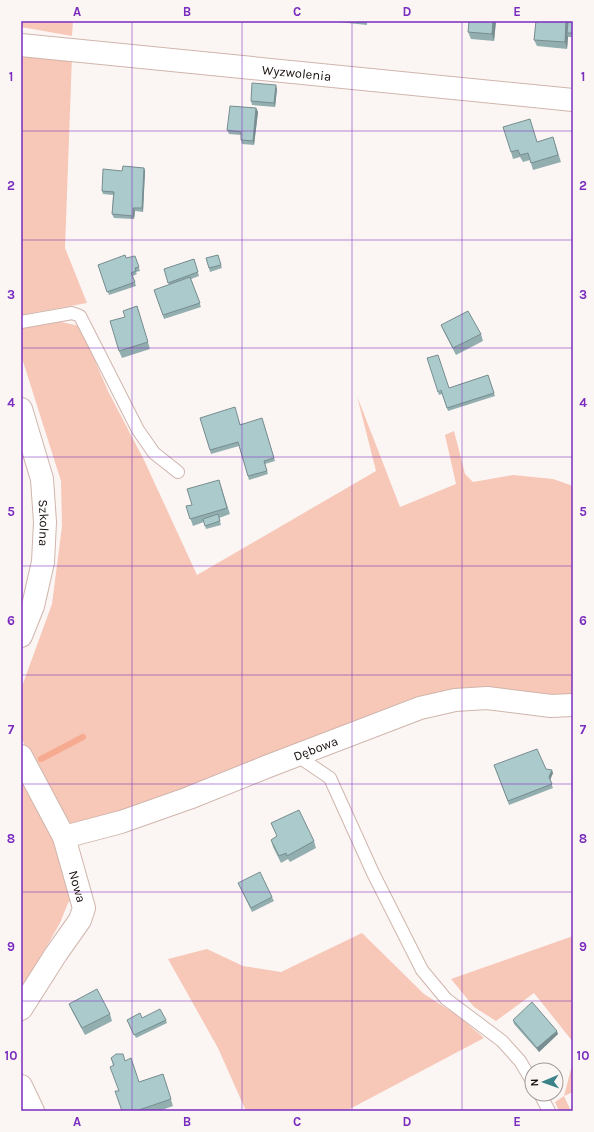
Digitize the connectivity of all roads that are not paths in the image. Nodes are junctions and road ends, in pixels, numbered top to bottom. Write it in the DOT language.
graph roads {
  1 [pos="21,45"];
  2 [pos="573,100"];
  3 [pos="21,322"];
  4 [pos="21,409"];
  5 [pos="178,472"];
  6 [pos="21,636"];
  7 [pos="573,704"];
  8 [pos="296,755"];
  9 [pos="21,756"];
  10 [pos="64,837"];
  11 [pos="21,1009"];
  12 [pos="524,1068"];
  13 [pos="21,1086"];
  14 [pos="544,1102"];
  15 [pos="33,1111"];
  16 [pos="549,1111"];
  1 -- 2 [label="street, Wyzwolenia"];
  3 -- 5 [label="lane"];
  4 -- 6 [label="street, Szkolna"];
  7 -- 8 [label="street, Dębowa"];
  8 -- 10 [label="street, Dębowa"];
  8 -- 12 [label="lane"];
  9 -- 10 [label="street, Nowa"];
  10 -- 11 [label="street, Nowa"];
  13 -- 15 [label="street"];
  14 -- 16 [label="lane"];
}
